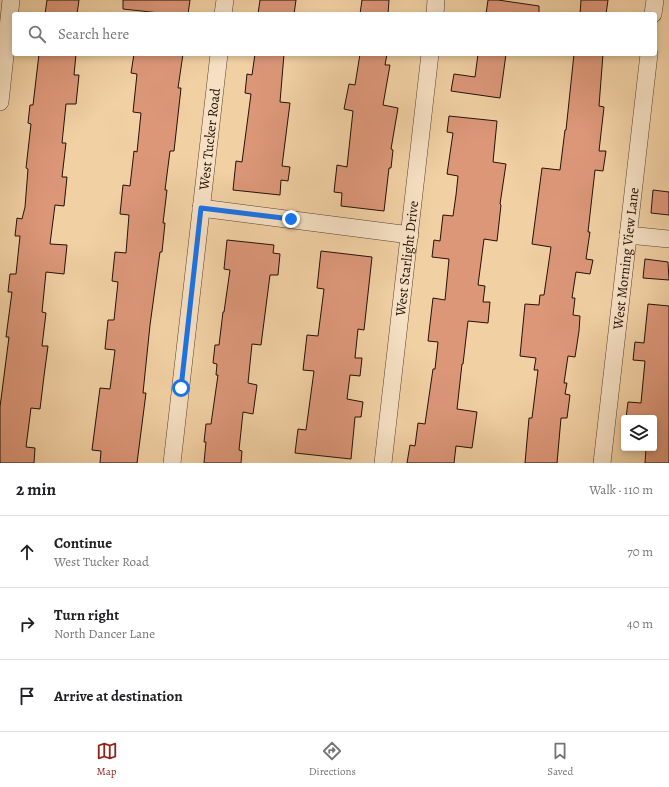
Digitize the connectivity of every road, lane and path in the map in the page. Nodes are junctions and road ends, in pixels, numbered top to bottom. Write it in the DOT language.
graph roads {
  1 [pos="11,0"];
  2 [pos="225,0"];
  3 [pos="436,0"];
  4 [pos="655,0"];
  5 [pos="223,12"];
  6 [pos="435,12"];
  7 [pos="654,12"];
  8 [pos="219,56"];
  9 [pos="430,56"];
  10 [pos="649,56"];
  11 [pos="0,102"];
  12 [pos="201,208"];
  13 [pos="410,235"];
  14 [pos="628,235"];
  15 [pos="669,239"];
  16 [pos="172,463"];
  17 [pos="383,463"];
  18 [pos="602,463"];
  1 -- 11 [label="street"];
  2 -- 5 [label="street"];
  3 -- 6 [label="street"];
  4 -- 7 [label="street"];
  8 -- 12 [label="street, West Tucker Road"];
  9 -- 13 [label="street, West Starlight Drive"];
  10 -- 14 [label="street, West Morning View Lane"];
  12 -- 13 [label="street"];
  12 -- 16 [label="street, West Tucker Road"];
  13 -- 17 [label="street, West Starlight Drive"];
  14 -- 15 [label="street"];
  14 -- 18 [label="street, West Morning View Lane"];
}
